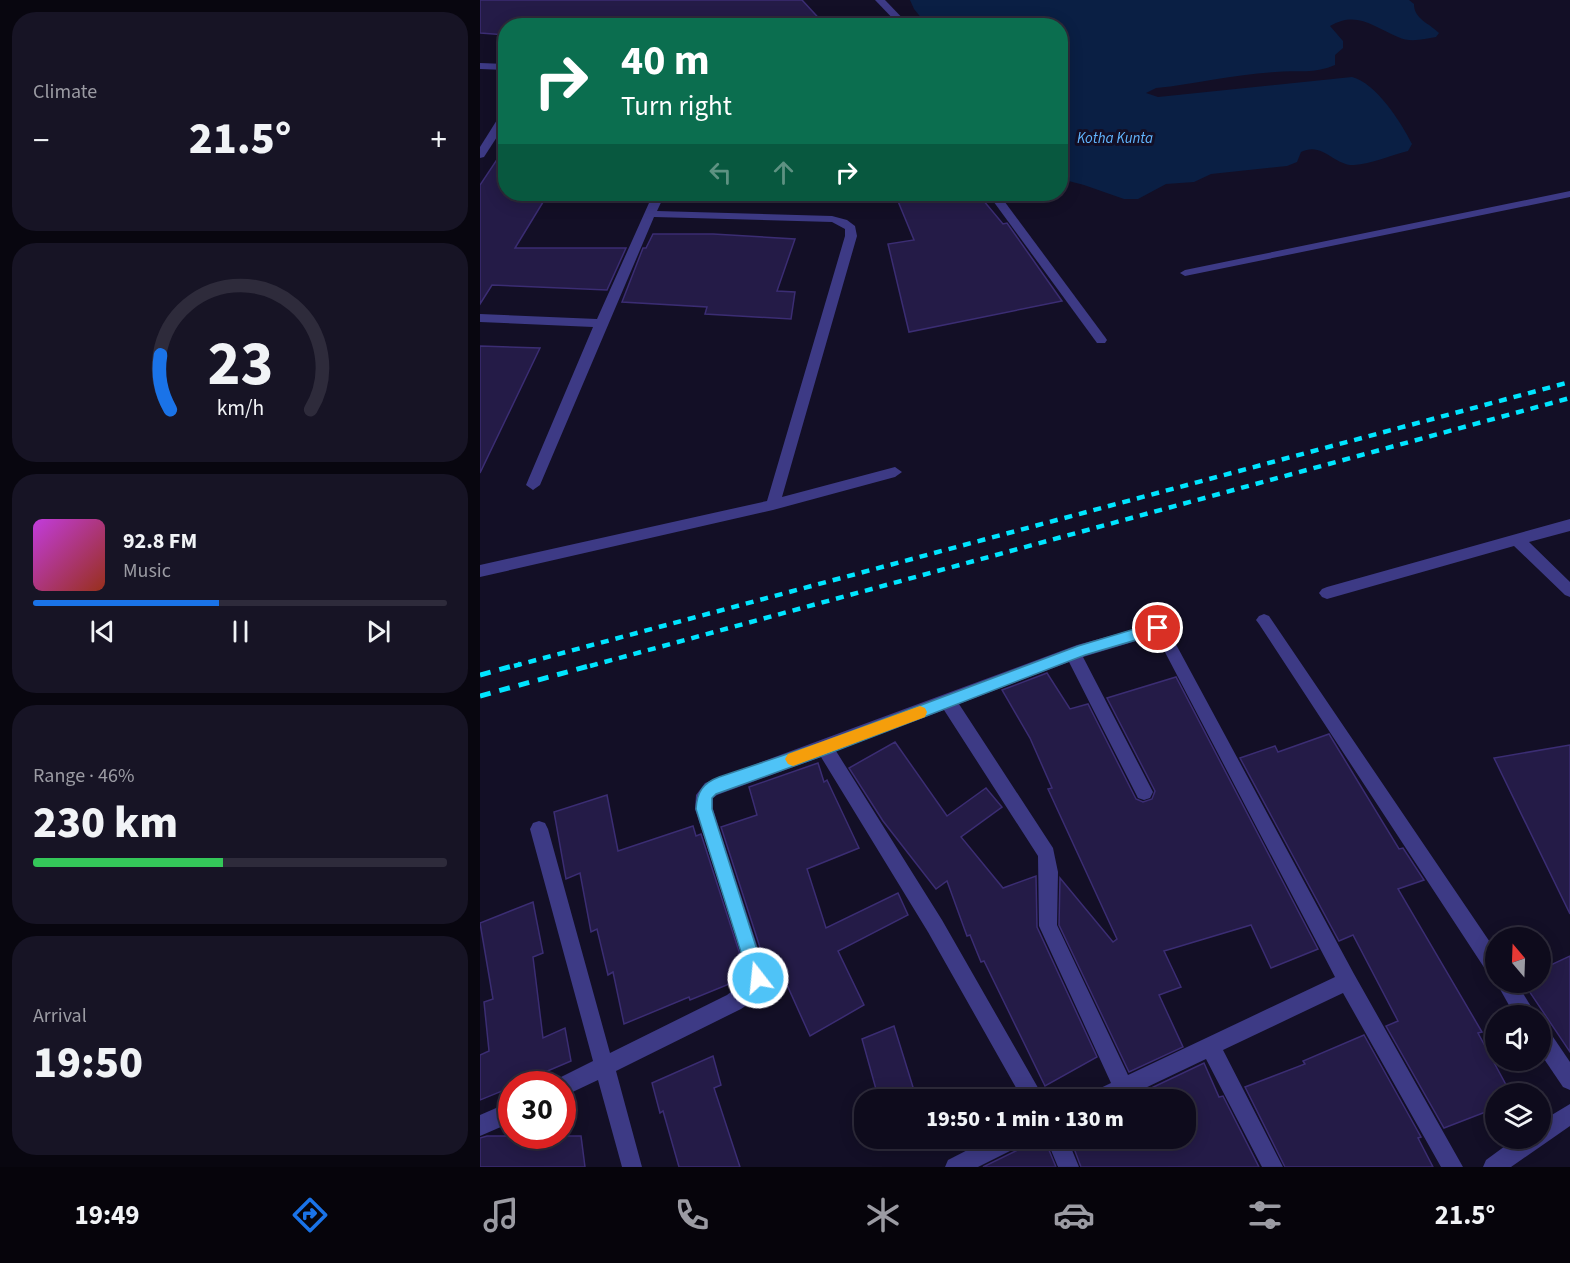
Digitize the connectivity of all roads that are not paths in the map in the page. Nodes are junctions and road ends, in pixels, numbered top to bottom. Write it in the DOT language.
graph roads {
  1 [pos="880,0"];
  2 [pos="898,18"];
  3 [pos="480,66"];
  4 [pos="498,67"];
  5 [pos="498,127"];
  6 [pos="480,155"];
  7 [pos="1570,194"];
  8 [pos="656,201"];
  9 [pos="999,201"];
  10 [pos="651,214"];
  11 [pos="1185,273"];
  12 [pos="480,318"];
  13 [pos="601,324"];
  14 [pos="1101,340"];
  15 [pos="895,472"];
  16 [pos="533,485"];
  17 [pos="773,505"];
  18 [pos="1570,525"];
  19 [pos="1516,540"];
  20 [pos="480,572"];
  21 [pos="1570,591"];
  22 [pos="1327,593"];
  23 [pos="1264,620"];
  24 [pos="1074,654"];
  25 [pos="948,702"];
  26 [pos="825,748"];
  27 [pos="1144,792"];
  28 [pos="539,829"];
  29 [pos="1485,952"];
  30 [pos="1347,981"];
  31 [pos="1210,1046"];
  32 [pos="1551,1052"];
  33 [pos="605,1067"];
  34 [pos="576,1080"];
  35 [pos="1570,1080"];
  36 [pos="1123,1087"];
  37 [pos="1029,1089"];
  38 [pos="1119,1089"];
  39 [pos="1570,1114"];
  40 [pos="498,1118"];
  41 [pos="480,1126"];
  42 [pos="1551,1127"];
  43 [pos="992,1149"];
  44 [pos="1061,1149"];
  45 [pos="1519,1149"];
  46 [pos="632,1167"];
  47 [pos="955,1167"];
  48 [pos="1069,1167"];
  49 [pos="1273,1167"];
  50 [pos="1453,1167"];
  51 [pos="1493,1167"];
  1 -- 2 [label="street"];
  3 -- 4 [label="street"];
  5 -- 6 [label="street"];
  7 -- 11 [label="lane"];
  8 -- 10 [label="street"];
  9 -- 14 [label="street"];
  10 -- 13 [label="street"];
  10 -- 17 [label="street"];
  12 -- 13 [label="street"];
  13 -- 16 [label="street"];
  15 -- 17 [label="street"];
  17 -- 20 [label="street"];
  18 -- 19 [label="street"];
  19 -- 21 [label="street"];
  19 -- 22 [label="street"];
  23 -- 29 [label="street"];
  24 -- 25 [label="street"];
  24 -- 27 [label="street"];
  24 -- 30 [label="street"];
  25 -- 26 [label="street"];
  25 -- 36 [label="street"];
  26 -- 33 [label="street"];
  26 -- 37 [label="street"];
  28 -- 33 [label="street"];
  30 -- 31 [label="street"];
  30 -- 50 [label="street"];
  31 -- 36 [label="street"];
  31 -- 49 [label="street"];
  32 -- 35 [label="street"];
  33 -- 34 [label="street"];
  33 -- 46 [label="street"];
  36 -- 38 [label="street"];
  39 -- 42 [label="street"];
  40 -- 41 [label="street"];
  43 -- 47 [label="street"];
  44 -- 48 [label="street"];
  45 -- 51 [label="street"];
}
